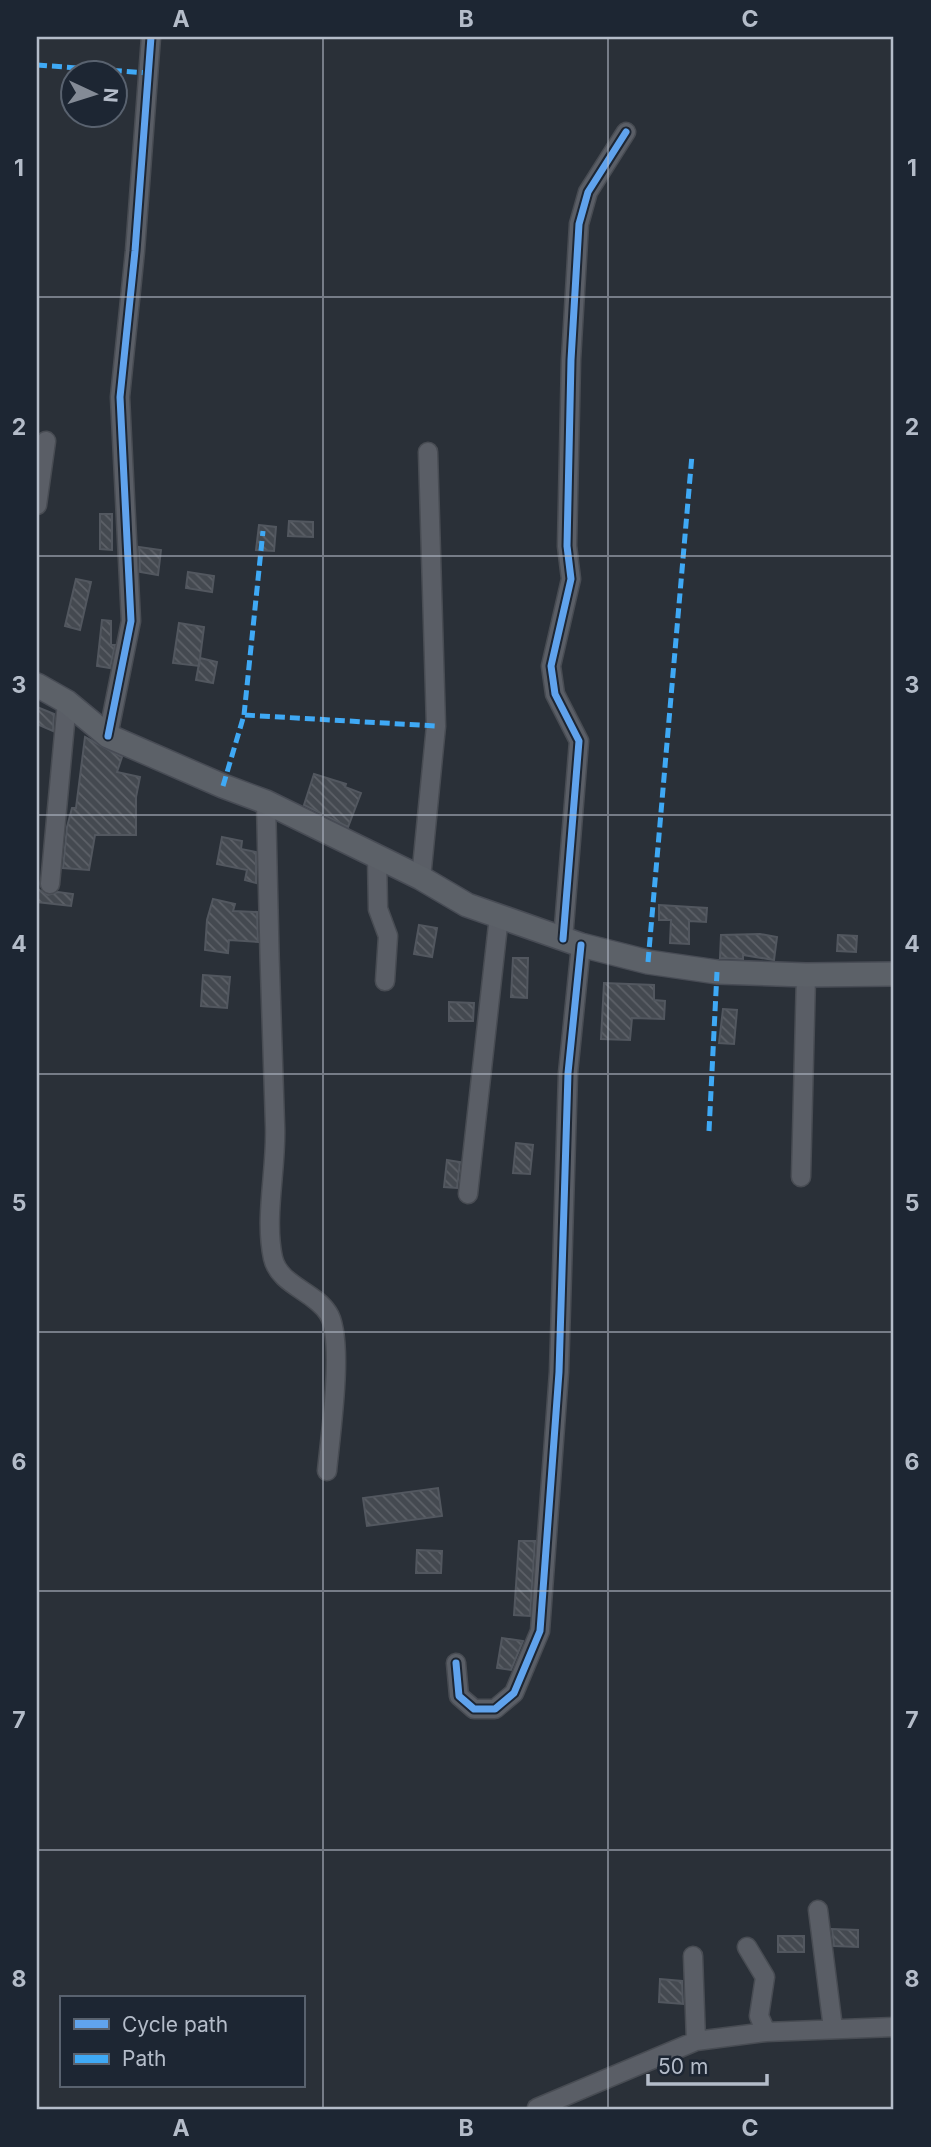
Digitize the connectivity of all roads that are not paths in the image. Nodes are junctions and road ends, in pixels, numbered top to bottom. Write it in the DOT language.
graph roads {
  1 [pos="151,37"];
  2 [pos="626,132"];
  3 [pos="46,441"];
  4 [pos="428,452"];
  5 [pos="37,505"];
  6 [pos="37,685"];
  7 [pos="67,702"];
  8 [pos="108,736"];
  9 [pos="267,802"];
  10 [pos="377,857"];
  11 [pos="421,878"];
  12 [pos="50,884"];
  13 [pos="499,916"];
  14 [pos="572,942"];
  15 [pos="894,974"];
  16 [pos="806,975"];
  17 [pos="385,981"];
  18 [pos="800,1177"];
  19 [pos="468,1194"];
  20 [pos="327,1471"];
  21 [pos="456,1663"];
  22 [pos="818,1910"];
  23 [pos="747,1947"];
  24 [pos="693,1956"];
  25 [pos="894,2027"];
  26 [pos="833,2028"];
  27 [pos="766,2032"];
  28 [pos="696,2042"];
  29 [pos="537,2108"];
  1 -- 8 [label="street"];
  2 -- 14 [label="street"];
  3 -- 5 [label="street"];
  4 -- 11 [label="street"];
  6 -- 7 [label="main road"];
  7 -- 8 [label="main road"];
  7 -- 12 [label="street"];
  8 -- 9 [label="main road"];
  9 -- 10 [label="main road"];
  9 -- 20 [label="street"];
  10 -- 11 [label="main road"];
  10 -- 17 [label="street"];
  11 -- 13 [label="main road"];
  13 -- 14 [label="main road"];
  13 -- 19 [label="street"];
  14 -- 16 [label="main road"];
  14 -- 21 [label="street"];
  15 -- 16 [label="main road"];
  16 -- 18 [label="street"];
  22 -- 26 [label="street"];
  23 -- 27 [label="street"];
  24 -- 28 [label="street"];
  25 -- 26 [label="street"];
  26 -- 27 [label="street"];
  27 -- 28 [label="street"];
  28 -- 29 [label="street"];
}
